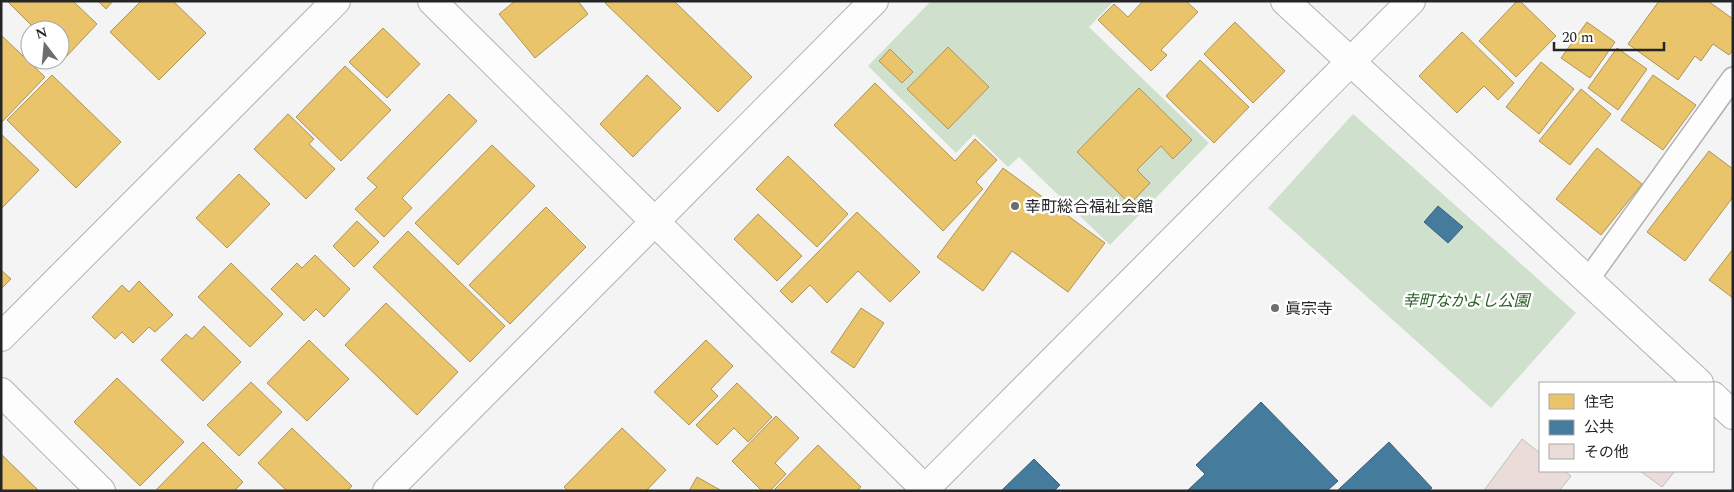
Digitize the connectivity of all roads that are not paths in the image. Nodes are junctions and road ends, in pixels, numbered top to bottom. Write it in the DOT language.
graph roads {
  1 [pos="336,1"];
  2 [pos="432,1"];
  3 [pos="874,1"];
  4 [pos="1285,1"];
  5 [pos="1411,1"];
  6 [pos="1351,62"];
  7 [pos="1733,78"];
  8 [pos="655,222"];
  9 [pos="1588,281"];
  10 [pos="1,337"];
  11 [pos="1697,382"];
  12 [pos="1,392"];
  13 [pos="1714,397"];
  14 [pos="1733,415"];
  15 [pos="925,490"];
  16 [pos="101,491"];
  17 [pos="387,491"];
  1 -- 10 [label="street"];
  2 -- 8 [label="street"];
  3 -- 8 [label="street"];
  4 -- 6 [label="street"];
  5 -- 6 [label="street"];
  6 -- 9 [label="street"];
  6 -- 15 [label="street"];
  7 -- 9 [label="lane"];
  8 -- 15 [label="street"];
  8 -- 17 [label="street"];
  9 -- 11 [label="street"];
  12 -- 16 [label="street"];
  13 -- 14 [label="street"];
}
